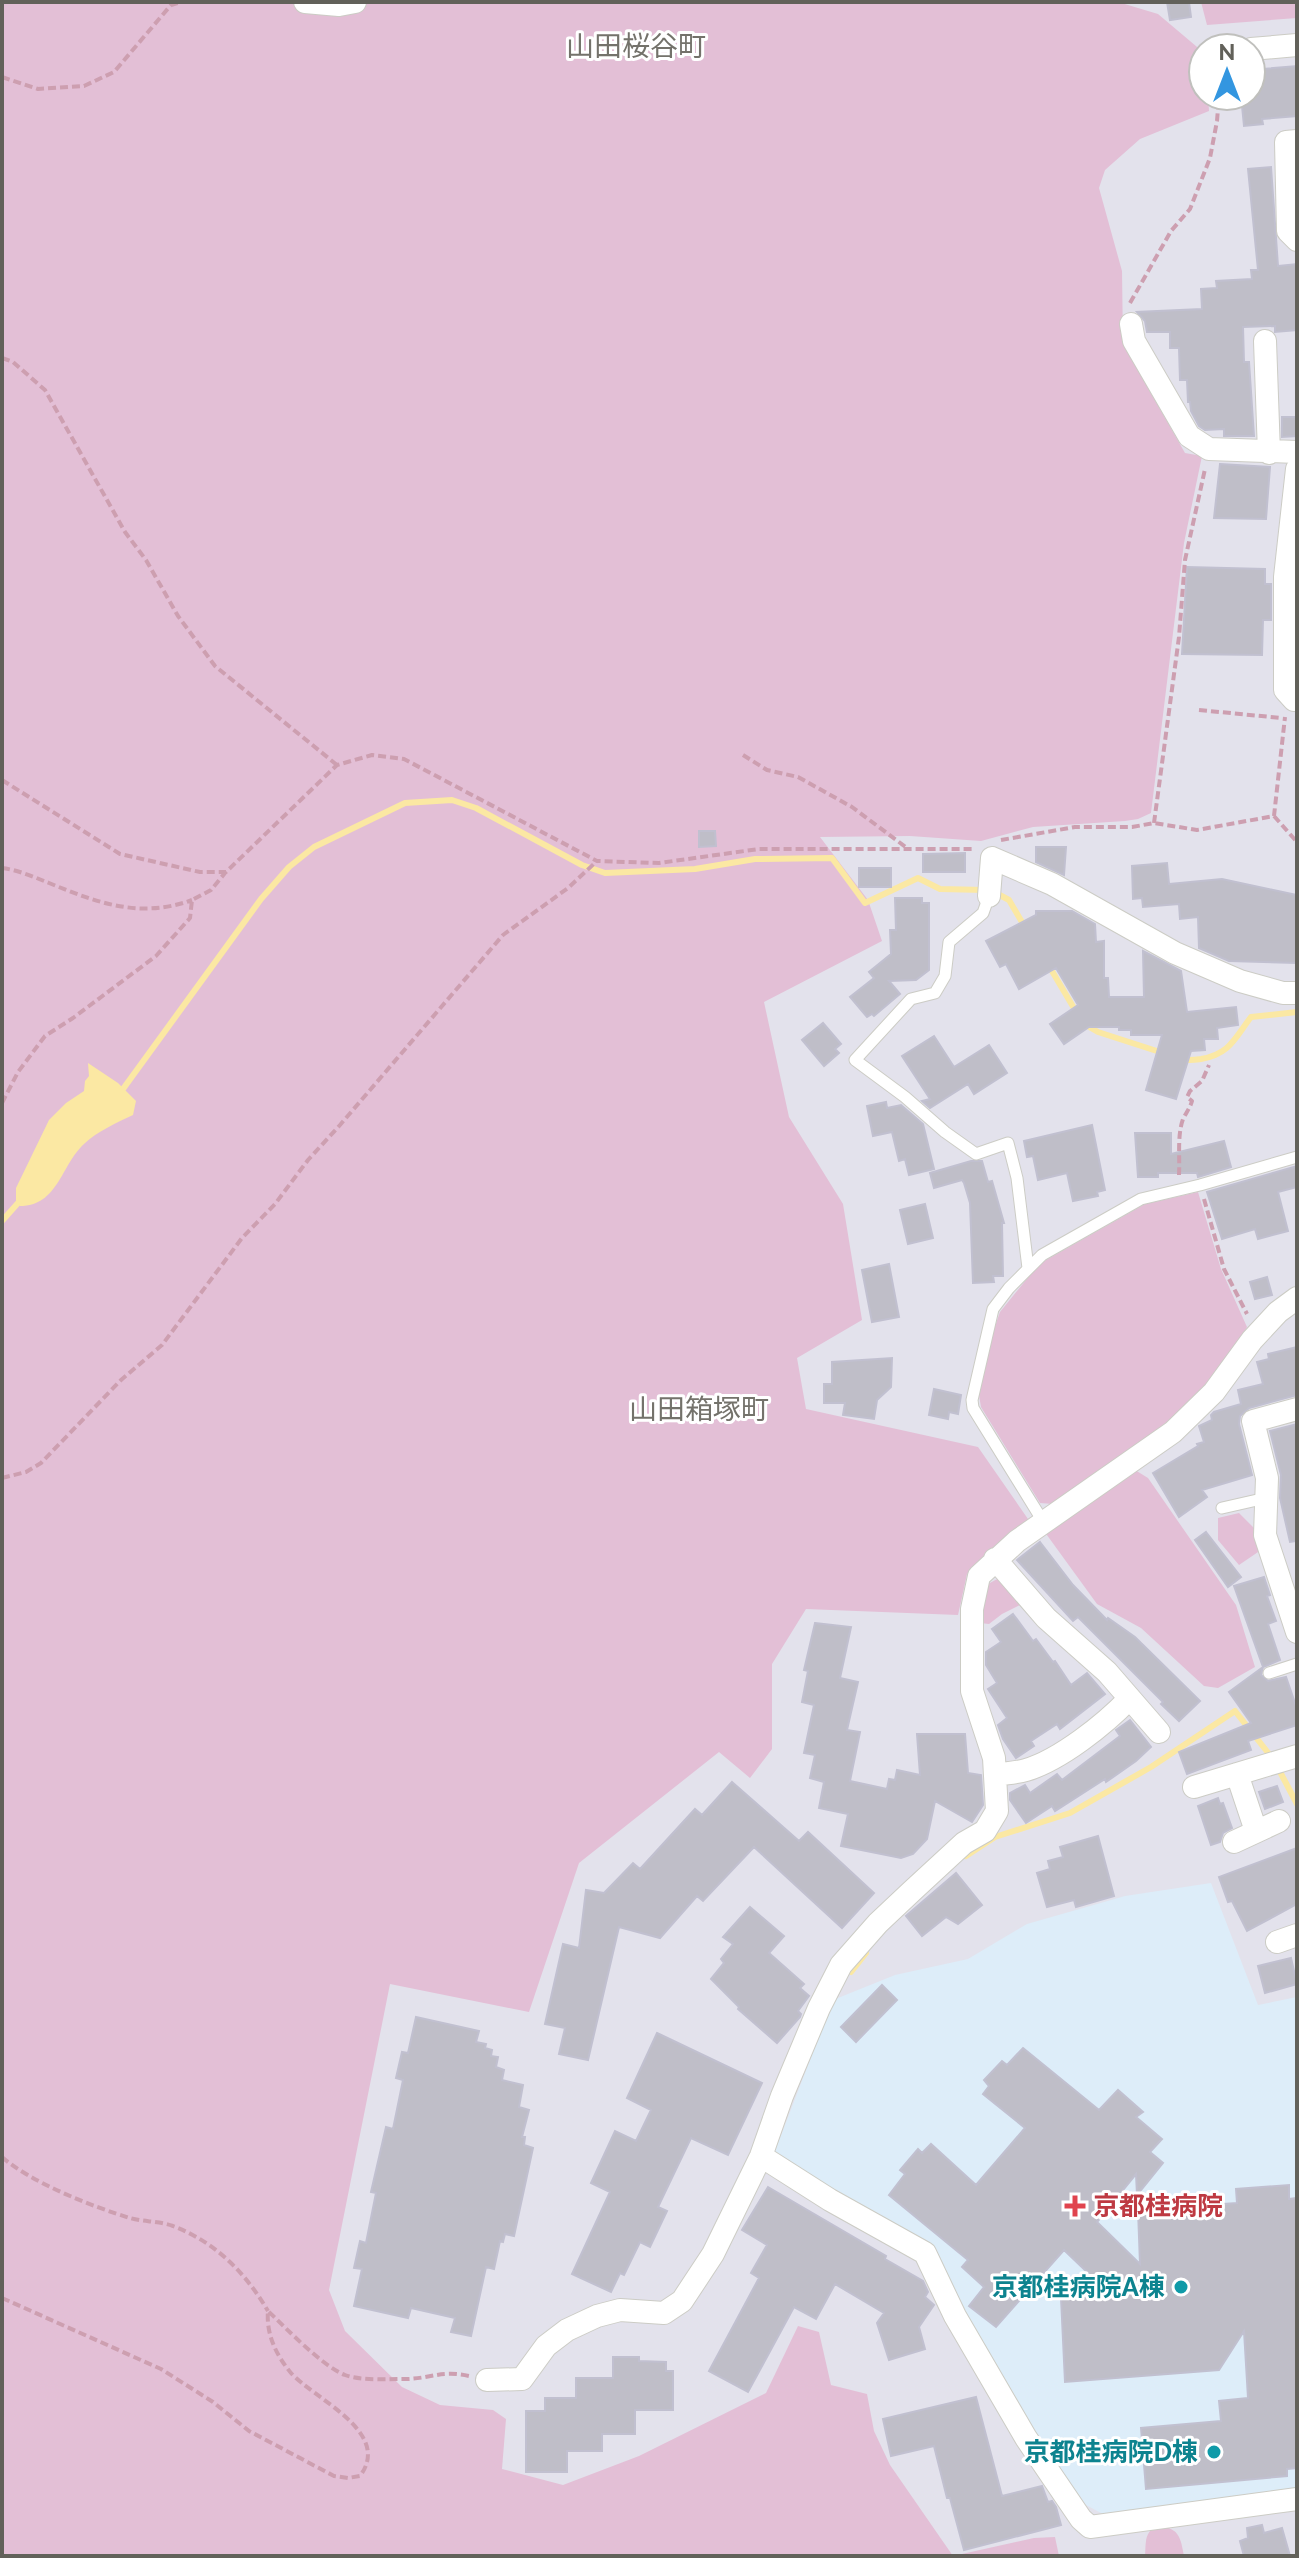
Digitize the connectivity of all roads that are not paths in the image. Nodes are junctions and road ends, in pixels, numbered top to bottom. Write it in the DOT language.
graph roads {
  1 [pos="305,2"];
  2 [pos="355,2"];
  3 [pos="1297,45"];
  4 [pos="1267,48"];
  5 [pos="1297,141"];
  6 [pos="1297,240"];
  7 [pos="1131,324"];
  8 [pos="1265,341"];
  9 [pos="1297,452"];
  10 [pos="1269,453"];
  11 [pos="1297,469"];
  12 [pos="1291,577"];
  13 [pos="1289,702"];
  14 [pos="990,889"];
  15 [pos="1297,993"];
  16 [pos="1297,1157"];
  17 [pos="1028,1268"];
  18 [pos="1297,1298"];
  19 [pos="1297,1409"];
  20 [pos="1266,1498"];
  21 [pos="1222,1508"];
  22 [pos="1044,1523"];
  23 [pos="995,1559"];
  24 [pos="1297,1632"];
  25 [pos="1297,1664"];
  26 [pos="1269,1673"];
  27 [pos="1129,1699"];
  28 [pos="1159,1732"];
  29 [pos="1297,1756"];
  30 [pos="1237,1774"];
  31 [pos="995,1775"];
  32 [pos="1194,1787"];
  33 [pos="1279,1821"];
  34 [pos="1256,1831"];
  35 [pos="1234,1842"];
  36 [pos="761,2156"];
  37 [pos="487,2380"];
  38 [pos="1297,2499"];
  1 -- 2 [label="street"];
  3 -- 4 [label="street"];
  5 -- 6 [label="street"];
  7 -- 10 [label="street"];
  8 -- 10 [label="street"];
  9 -- 10 [label="street"];
  11 -- 12 [label="street"];
  12 -- 13 [label="street"];
  14 -- 15 [label="street"];
  14 -- 17 [label="lane"];
  16 -- 17 [label="lane"];
  17 -- 22 [label="lane"];
  18 -- 22 [label="street"];
  19 -- 20 [label="street"];
  20 -- 21 [label="lane"];
  20 -- 24 [label="street"];
  22 -- 23 [label="street"];
  23 -- 27 [label="street"];
  23 -- 31 [label="street"];
  25 -- 26 [label="lane"];
  27 -- 28 [label="street"];
  27 -- 31 [label="street"];
  29 -- 30 [label="street"];
  30 -- 32 [label="street"];
  30 -- 34 [label="street"];
  31 -- 36 [label="street"];
  33 -- 34 [label="street"];
  34 -- 35 [label="street"];
  36 -- 37 [label="street"];
  36 -- 38 [label="street"];
}
